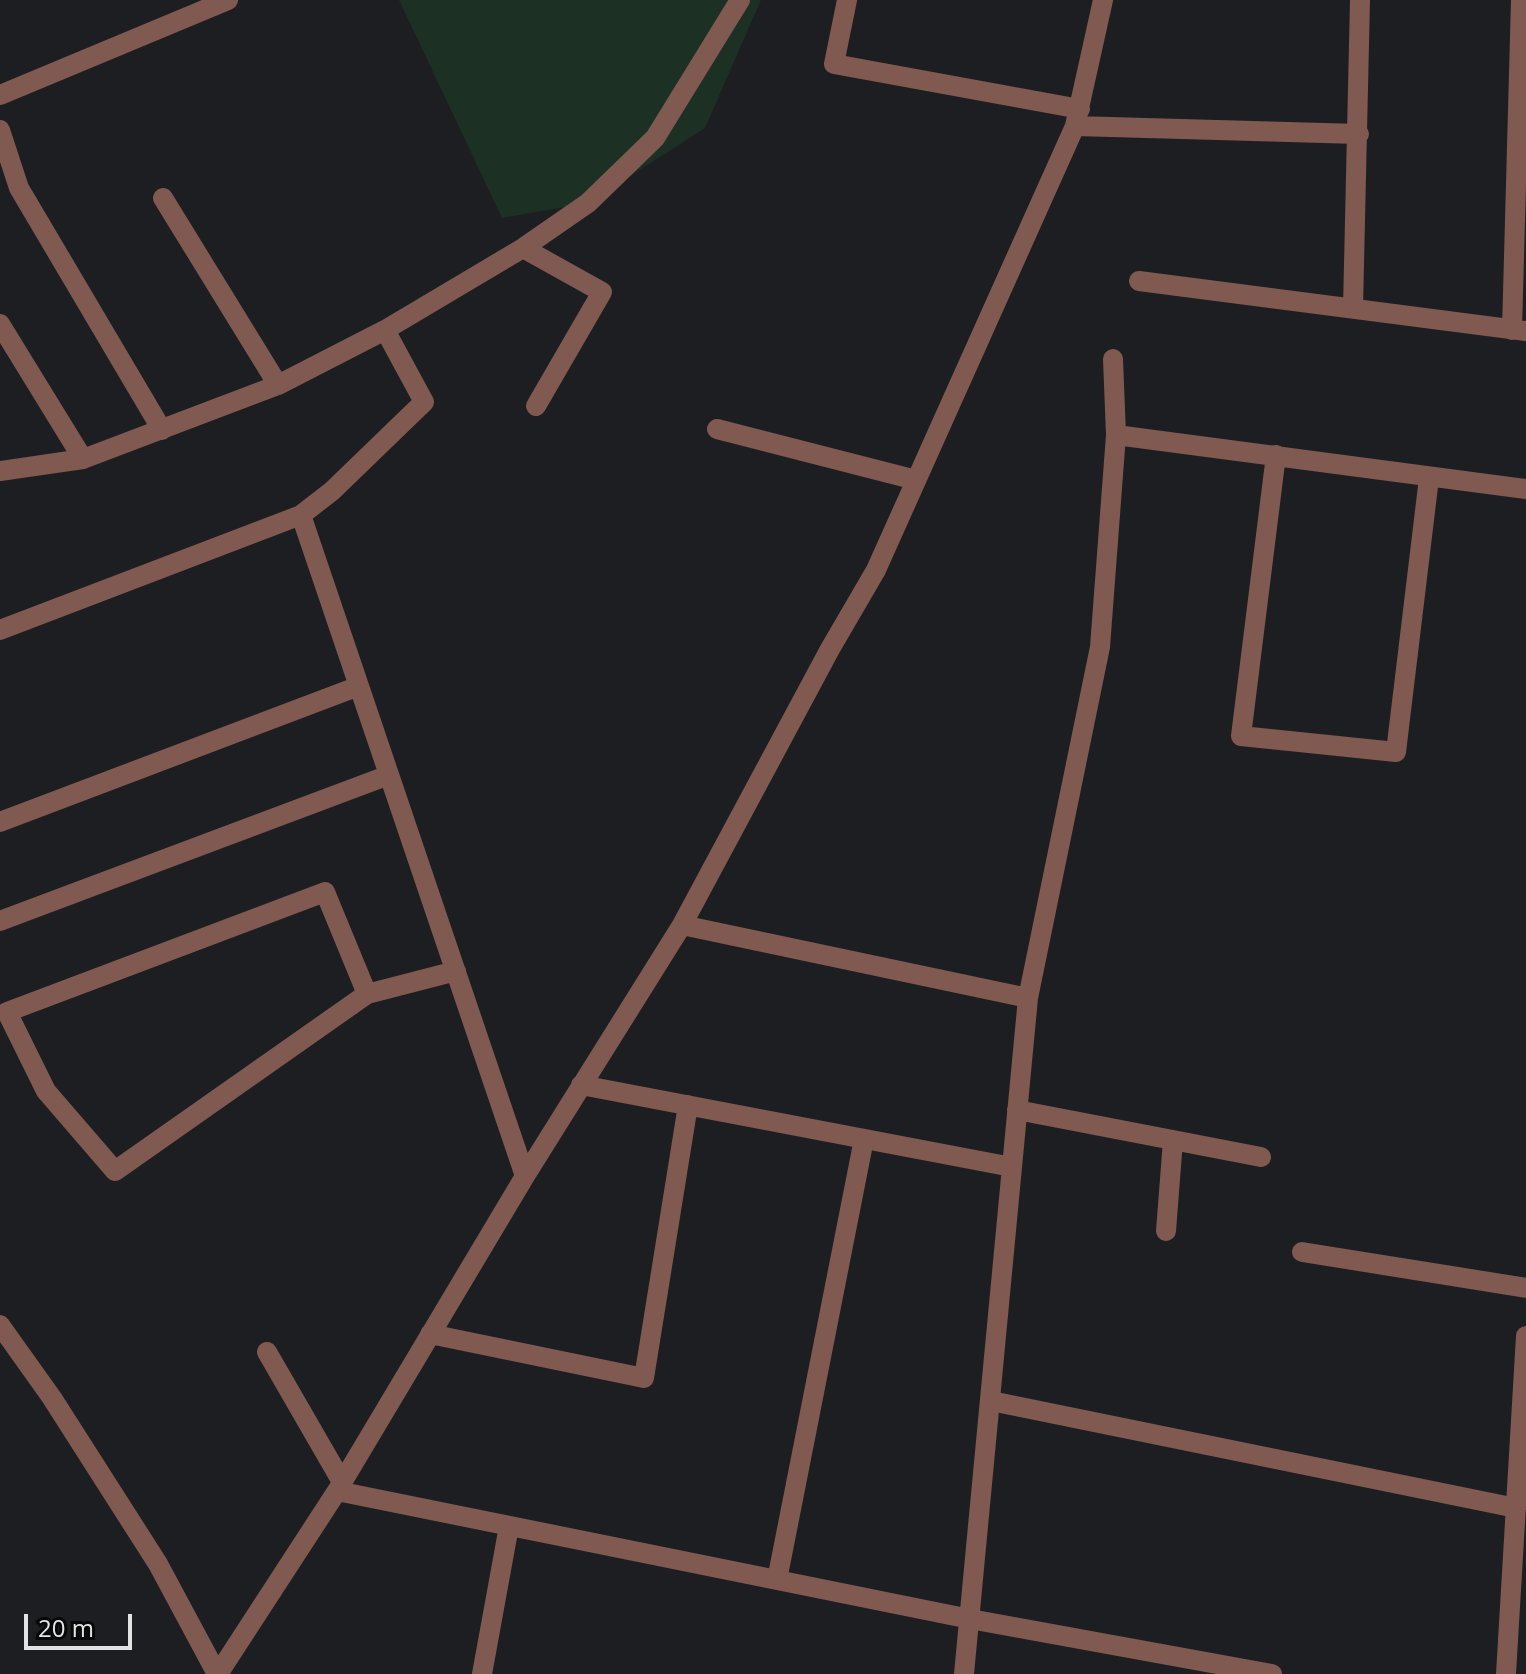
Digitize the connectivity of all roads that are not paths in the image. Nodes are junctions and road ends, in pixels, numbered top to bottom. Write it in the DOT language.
graph roads {
  1 [pos="228,0"];
  2 [pos="740,0"];
  3 [pos="847,0"];
  4 [pos="1103,0"];
  5 [pos="1360,0"];
  6 [pos="1521,0"];
  7 [pos="0,95"];
  8 [pos="1077,117"];
  9 [pos="0,130"];
  10 [pos="1359,134"];
  11 [pos="163,198"];
  12 [pos="523,248"];
  13 [pos="1139,281"];
  14 [pos="1353,308"];
  15 [pos="0,324"];
  16 [pos="385,330"];
  17 [pos="1519,331"];
  18 [pos="1113,359"];
  19 [pos="278,385"];
  20 [pos="536,406"];
  21 [pos="717,429"];
  22 [pos="162,430"];
  23 [pos="1116,435"];
  24 [pos="1276,455"];
  25 [pos="83,459"];
  26 [pos="0,471"];
  27 [pos="1429,478"];
  28 [pos="916,480"];
  29 [pos="1526,489"];
  30 [pos="301,515"];
  31 [pos="0,630"];
  32 [pos="359,686"];
  33 [pos="389,775"];
  34 [pos="0,822"];
  35 [pos="0,921"];
  36 [pos="682,925"];
  37 [pos="456,971"];
  38 [pos="367,994"];
  39 [pos="1028,998"];
  40 [pos="581,1085"];
  41 [pos="688,1105"];
  42 [pos="1017,1110"];
  43 [pos="864,1139"];
  44 [pos="1173,1140"];
  45 [pos="1261,1157"];
  46 [pos="1012,1167"];
  47 [pos="525,1176"];
  48 [pos="1166,1231"];
  49 [pos="1302,1252"];
  50 [pos="1526,1288"];
  51 [pos="0,1325"];
  52 [pos="430,1334"];
  53 [pos="1526,1336"];
  54 [pos="267,1352"];
  55 [pos="991,1401"];
  56 [pos="340,1487"];
  57 [pos="1516,1508"];
  58 [pos="509,1526"];
  59 [pos="777,1580"];
  60 [pos="970,1619"];
  61 [pos="218,1674"];
  62 [pos="482,1674"];
  63 [pos="964,1674"];
  64 [pos="1272,1674"];
  65 [pos="1506,1674"];
  1 -- 7 [label="street"];
  2 -- 12 [label="street"];
  3 -- 8 [label="street"];
  4 -- 8 [label="street"];
  5 -- 10 [label="street"];
  6 -- 17 [label="street"];
  8 -- 10 [label="street"];
  8 -- 28 [label="street"];
  9 -- 22 [label="street"];
  10 -- 14 [label="street"];
  11 -- 19 [label="street"];
  12 -- 16 [label="street"];
  12 -- 20 [label="street"];
  13 -- 14 [label="street"];
  14 -- 17 [label="street"];
  15 -- 25 [label="street"];
  16 -- 19 [label="street"];
  16 -- 30 [label="street"];
  18 -- 23 [label="street"];
  19 -- 22 [label="street"];
  21 -- 28 [label="street"];
  22 -- 25 [label="street"];
  23 -- 24 [label="street"];
  23 -- 39 [label="street"];
  24 -- 27 [label="street"];
  24 -- 27 [label="street"];
  25 -- 26 [label="street"];
  27 -- 29 [label="street"];
  28 -- 36 [label="street"];
  30 -- 31 [label="street"];
  30 -- 32 [label="street"];
  32 -- 33 [label="street"];
  32 -- 34 [label="street"];
  33 -- 35 [label="street"];
  33 -- 37 [label="street"];
  36 -- 39 [label="street"];
  36 -- 40 [label="street"];
  37 -- 38 [label="street"];
  37 -- 47 [label="street"];
  38 -- 38 [label="street"];
  39 -- 42 [label="street"];
  40 -- 41 [label="street"];
  40 -- 47 [label="street"];
  41 -- 43 [label="street"];
  41 -- 52 [label="street"];
  42 -- 44 [label="street"];
  42 -- 46 [label="street"];
  43 -- 46 [label="street"];
  43 -- 59 [label="street"];
  44 -- 45 [label="street"];
  44 -- 48 [label="street"];
  46 -- 55 [label="street"];
  47 -- 52 [label="street"];
  49 -- 50 [label="street"];
  51 -- 61 [label="street"];
  52 -- 56 [label="street"];
  53 -- 57 [label="street"];
  54 -- 56 [label="street"];
  55 -- 57 [label="street"];
  55 -- 60 [label="street"];
  56 -- 58 [label="street"];
  56 -- 61 [label="street"];
  57 -- 65 [label="street"];
  58 -- 59 [label="street"];
  58 -- 62 [label="street"];
  59 -- 60 [label="street"];
  60 -- 63 [label="street"];
  60 -- 64 [label="street"];
}
